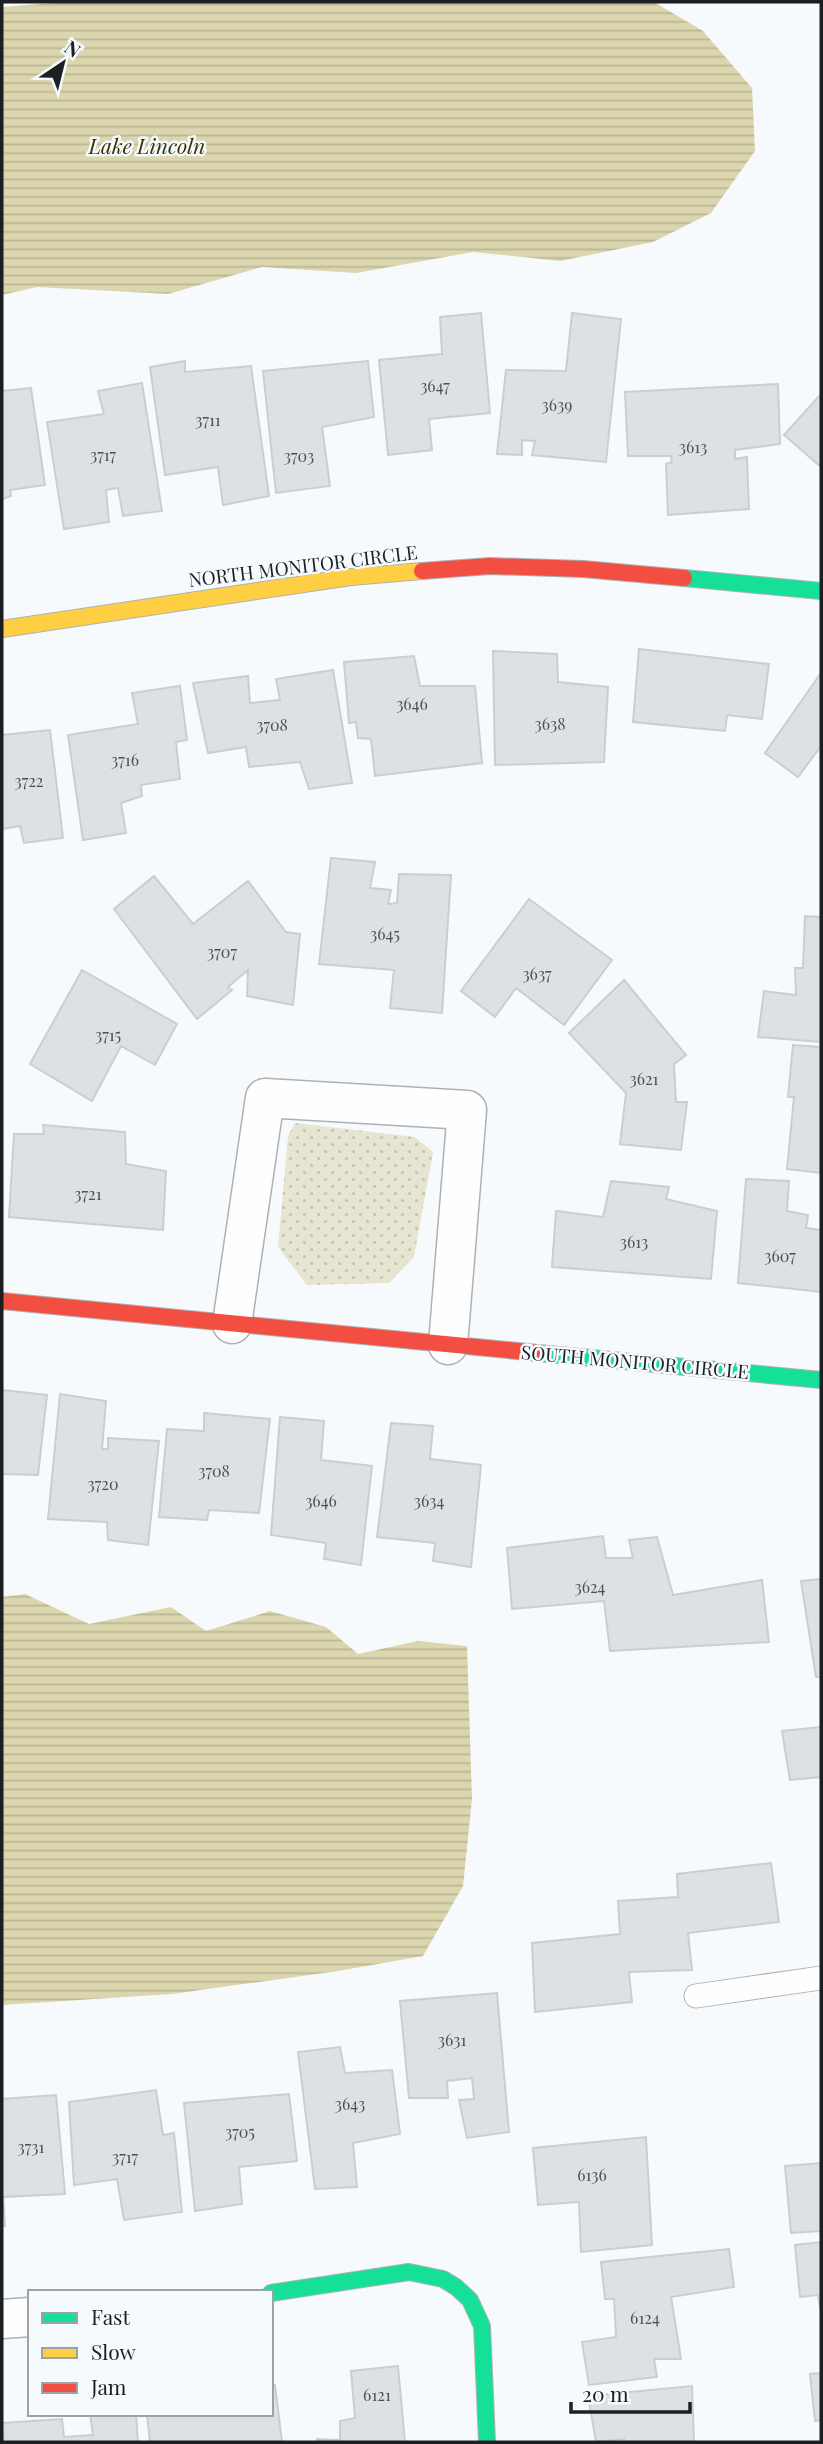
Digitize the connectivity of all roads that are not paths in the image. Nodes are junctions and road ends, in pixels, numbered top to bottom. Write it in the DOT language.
graph roads {
  1 [pos="821,591"];
  2 [pos="2,629"];
  3 [pos="2,1301"];
  4 [pos="232,1324"];
  5 [pos="448,1345"];
  6 [pos="821,1380"];
  7 [pos="821,1978"];
  8 [pos="696,1996"];
  9 [pos="273,2293"];
  10 [pos="28,2316"];
  11 [pos="2,2319"];
  12 [pos="487,2442"];
  1 -- 2 [label="street, NORTH MONITOR CIRCLE"];
  3 -- 4 [label="street, SOUTH MONITOR CIRCLE"];
  4 -- 5 [label="street, SOUTH MONITOR CIRCLE"];
  4 -- 5 [label="street"];
  5 -- 6 [label="street, SOUTH MONITOR CIRCLE"];
  7 -- 8 [label="lane"];
  9 -- 12 [label="street"];
  10 -- 11 [label="street"];
}
